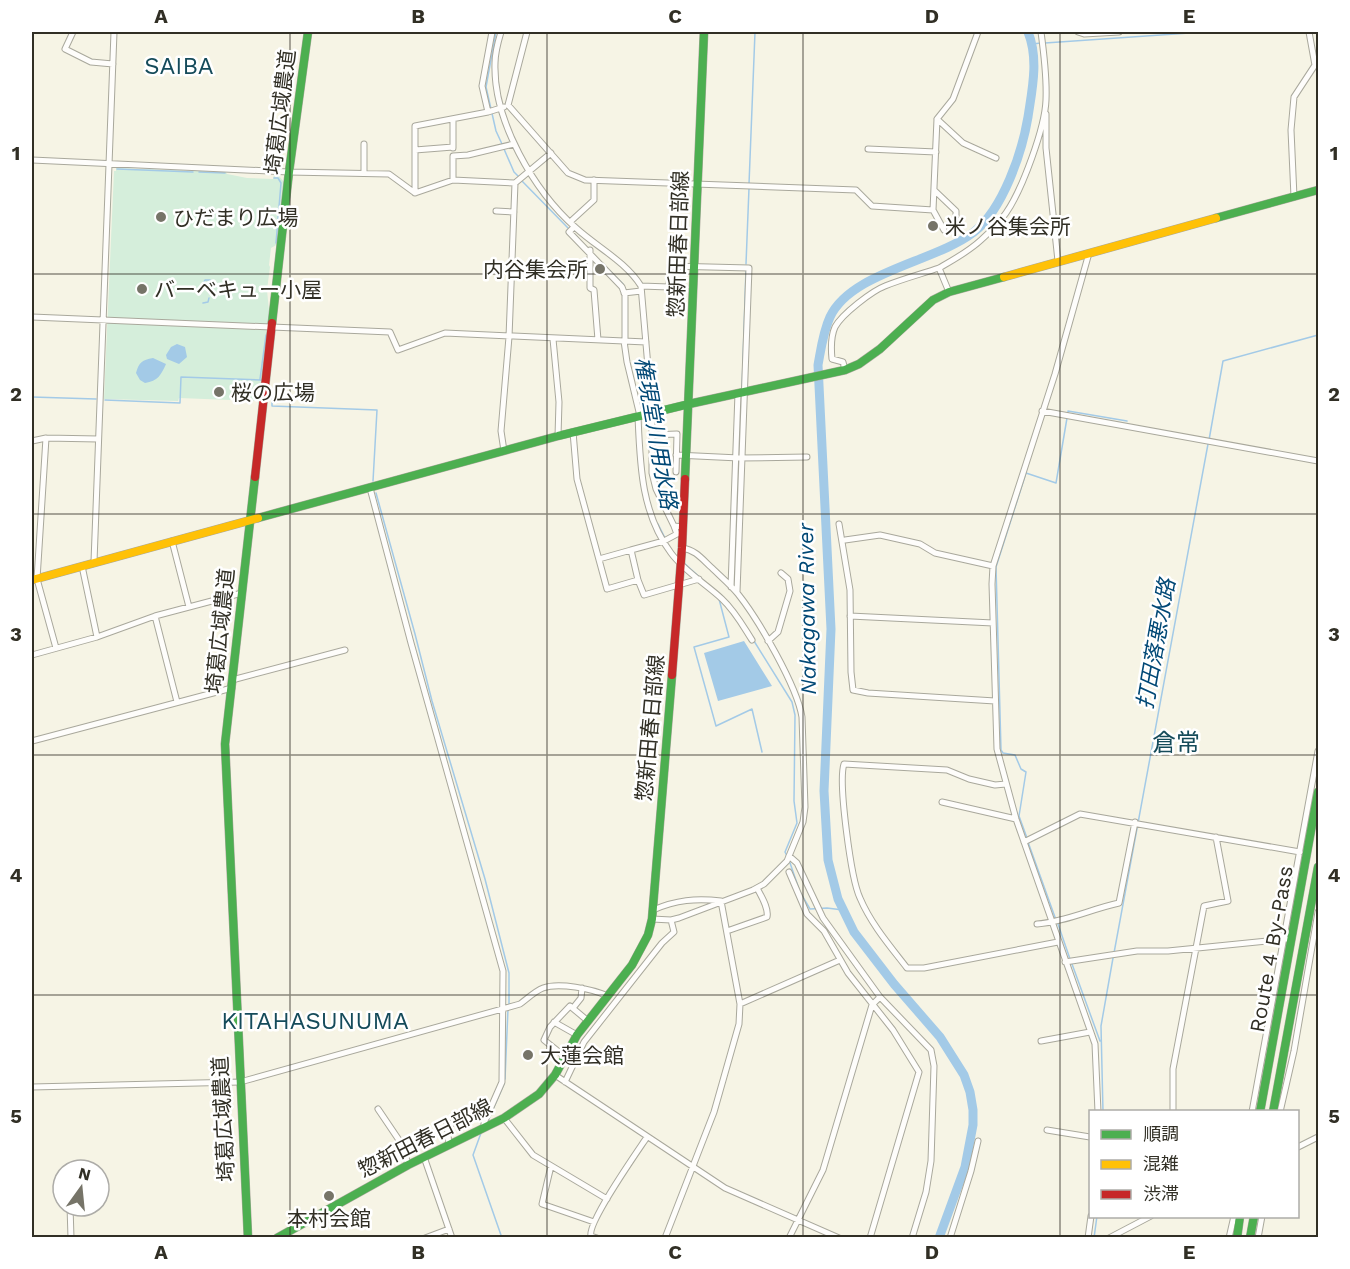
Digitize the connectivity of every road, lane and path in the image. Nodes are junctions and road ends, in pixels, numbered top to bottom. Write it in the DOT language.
graph roads {
  1 [pos="73,32"];
  2 [pos="114,32"];
  3 [pos="308,32"];
  4 [pos="492,32"];
  5 [pos="501,32"];
  6 [pos="527,32"];
  7 [pos="704,32"];
  8 [pos="978,32"];
  9 [pos="1041,32"];
  10 [pos="1078,32"];
  11 [pos="1119,32"];
  12 [pos="1310,32"];
  13 [pos="113,64"];
  14 [pos="1046,103"];
  15 [pos="505,106"];
  16 [pos="488,112"];
  17 [pos="453,119"];
  18 [pos="937,119"];
  19 [pos="364,144"];
  20 [pos="514,144"];
  21 [pos="453,147"];
  22 [pos="868,149"];
  23 [pos="415,150"];
  24 [pos="936,152"];
  25 [pos="550,153"];
  26 [pos="453,156"];
  27 [pos="996,158"];
  28 [pos="32,160"];
  29 [pos="109,163"];
  30 [pos="289,172"];
  31 [pos="528,172"];
  32 [pos="364,173"];
  33 [pos="453,180"];
  34 [pos="594,180"];
  35 [pos="515,183"];
  36 [pos="698,184"];
  37 [pos="934,190"];
  38 [pos="1318,190"];
  39 [pos="415,193"];
  40 [pos="1294,197"];
  41 [pos="933,210"];
  42 [pos="496,211"];
  43 [pos="514,212"];
  44 [pos="572,225"];
  45 [pos="952,226"];
  46 [pos="944,230"];
  47 [pos="595,244"];
  48 [pos="588,251"];
  49 [pos="1089,253"];
  50 [pos="1058,261"];
  51 [pos="696,267"];
  52 [pos="939,268"];
  53 [pos="641,289"];
  54 [pos="949,292"];
  55 [pos="624,293"];
  56 [pos="32,317"];
  57 [pos="104,320"];
  58 [pos="273,327"];
  59 [pos="509,337"];
  60 [pos="553,339"];
  61 [pos="598,340"];
  62 [pos="624,341"];
  63 [pos="646,342"];
  64 [pos="843,371"];
  65 [pos="741,393"];
  66 [pos="689,404"];
  67 [pos="1042,411"];
  68 [pos="643,415"];
  69 [pos="573,432"];
  70 [pos="651,435"];
  71 [pos="558,436"];
  72 [pos="46,438"];
  73 [pos="98,439"];
  74 [pos="32,441"];
  75 [pos="504,451"];
  76 [pos="676,455"];
  77 [pos="688,456"];
  78 [pos="807,457"];
  79 [pos="735,458"];
  80 [pos="742,458"];
  81 [pos="1318,461"];
  82 [pos="676,472"];
  83 [pos="370,488"];
  84 [pos="251,520"];
  85 [pos="839,524"];
  86 [pos="674,526"];
  87 [pos="683,527"];
  88 [pos="666,540"];
  89 [pos="845,540"];
  90 [pos="172,542"];
  91 [pos="631,550"];
  92 [pos="682,558"];
  93 [pos="599,559"];
  94 [pos="94,562"];
  95 [pos="82,566"];
  96 [pos="993,566"];
  97 [pos="781,573"];
  98 [pos="34,579"];
  99 [pos="699,579"];
  100 [pos="638,580"];
  101 [pos="679,585"];
  102 [pos="731,586"];
  103 [pos="737,592"];
  104 [pos="242,593"];
  105 [pos="189,607"];
  106 [pos="155,616"];
  107 [pos="850,616"];
  108 [pos="993,623"];
  109 [pos="97,637"];
  110 [pos="752,640"];
  111 [pos="768,641"];
  112 [pos="56,648"];
  113 [pos="345,650"];
  114 [pos="32,655"];
  115 [pos="232,684"];
  116 [pos="995,701"];
  117 [pos="177,702"];
  118 [pos="32,741"];
  119 [pos="1318,751"];
  120 [pos="1006,784"];
  121 [pos="1318,792"];
  122 [pos="942,801"];
  123 [pos="1016,819"];
  124 [pos="1135,822"];
  125 [pos="1216,837"];
  126 [pos="1024,842"];
  127 [pos="1300,852"];
  128 [pos="789,856"];
  129 [pos="1318,867"];
  130 [pos="789,872"];
  131 [pos="757,888"];
  132 [pos="721,901"];
  133 [pos="653,910"];
  134 [pos="1318,912"];
  135 [pos="652,919"];
  136 [pos="671,920"];
  137 [pos="1052,923"];
  138 [pos="1037,924"];
  139 [pos="727,932"];
  140 [pos="1316,937"];
  141 [pos="1287,939"];
  142 [pos="1059,942"];
  143 [pos="1196,948"];
  144 [pos="840,960"];
  145 [pos="1065,962"];
  146 [pos="582,988"];
  147 [pos="608,996"];
  148 [pos="880,997"];
  149 [pos="740,1004"];
  150 [pos="872,1005"];
  151 [pos="503,1008"];
  152 [pos="573,1008"];
  153 [pos="588,1021"];
  154 [pos="554,1022"];
  155 [pos="1090,1032"];
  156 [pos="577,1035"];
  157 [pos="1041,1041"];
  158 [pos="564,1056"];
  159 [pos="555,1075"];
  160 [pos="240,1082"];
  161 [pos="565,1082"];
  162 [pos="32,1087"];
  163 [pos="378,1109"];
  164 [pos="1098,1110"];
  165 [pos="1173,1110"];
  166 [pos="1252,1110"];
  167 [pos="1260,1110"];
  168 [pos="1273,1110"];
  169 [pos="1280,1110"];
  170 [pos="504,1118"];
  171 [pos="460,1122"];
  172 [pos="486,1127"];
  173 [pos="1047,1130"];
  174 [pos="647,1137"];
  175 [pos="1089,1137"];
  176 [pos="1318,1137"];
  177 [pos="978,1141"];
  178 [pos="449,1145"];
  179 [pos="1299,1146"];
  180 [pos="424,1157"];
  181 [pos="408,1165"];
  182 [pos="551,1166"];
  183 [pos="693,1167"];
  184 [pos="607,1199"];
  185 [pos="70,1218"];
  186 [pos="1091,1218"];
  187 [pos="1147,1218"];
  188 [pos="1234,1218"];
  189 [pos="1240,1218"];
  190 [pos="1254,1218"];
  191 [pos="1262,1218"];
  192 [pos="797,1220"];
  193 [pos="594,1222"];
  194 [pos="449,1229"];
  195 [pos="71,1238"];
  196 [pos="248,1238"];
  197 [pos="276,1238"];
  198 [pos="425,1238"];
  199 [pos="452,1238"];
  200 [pos="597,1238"];
  201 [pos="665,1238"];
  202 [pos="789,1238"];
  203 [pos="839,1238"];
  204 [pos="870,1238"];
  205 [pos="912,1238"];
  206 [pos="950,1238"];
  207 [pos="1088,1238"];
  208 [pos="1109,1238"];
  209 [pos="1229,1238"];
  210 [pos="1237,1238"];
  211 [pos="1250,1238"];
  212 [pos="1258,1238"];
  1 -- 13 [label="street"];
  2 -- 13 [label="street"];
  3 -- 30 [label="main road, 埼葛広域農道"];
  4 -- 16 [label="street"];
  5 -- 15 [label="street"];
  6 -- 15 [label="street"];
  7 -- 36 [label="main road, 惣新田春日部線"];
  8 -- 18 [label="street"];
  9 -- 14 [label="street"];
  10 -- 11 [label="street"];
  12 -- 40 [label="street"];
  13 -- 29 [label="street"];
  14 -- 50 [label="street"];
  14 -- 52 [label="street"];
  15 -- 16 [label="street"];
  15 -- 20 [label="street"];
  15 -- 25 [label="street"];
  16 -- 17 [label="street"];
  17 -- 21 [label="street"];
  17 -- 23 [label="street"];
  18 -- 24 [label="street"];
  18 -- 27 [label="street"];
  19 -- 32 [label="street"];
  20 -- 26 [label="street"];
  20 -- 31 [label="street"];
  21 -- 23 [label="street"];
  21 -- 26 [label="street"];
  22 -- 24 [label="street"];
  23 -- 39 [label="street"];
  24 -- 37 [label="street"];
  25 -- 31 [label="street"];
  25 -- 34 [label="street"];
  26 -- 33 [label="street"];
  28 -- 29 [label="street"];
  29 -- 30 [label="street"];
  29 -- 57 [label="street"];
  30 -- 32 [label="street"];
  30 -- 58 [label="main road, 埼葛広域農道"];
  31 -- 35 [label="street"];
  31 -- 44 [label="street"];
  32 -- 39 [label="street"];
  33 -- 35 [label="street"];
  33 -- 39 [label="street"];
  34 -- 36 [label="street"];
  34 -- 44 [label="street"];
  35 -- 43 [label="street"];
  36 -- 41 [label="street"];
  36 -- 51 [label="main road, 惣新田春日部線"];
  37 -- 41 [label="street"];
  37 -- 45 [label="street"];
  38 -- 40 [label="main road"];
  40 -- 49 [label="main road"];
  41 -- 46 [label="street"];
  42 -- 43 [label="street"];
  43 -- 59 [label="street"];
  44 -- 47 [label="street"];
  44 -- 48 [label="street"];
  47 -- 48 [label="street"];
  47 -- 53 [label="street"];
  48 -- 55 [label="street"];
  48 -- 61 [label="street"];
  49 -- 50 [label="main road"];
  49 -- 67 [label="street"];
  50 -- 54 [label="main road"];
  51 -- 53 [label="street"];
  51 -- 65 [label="street"];
  51 -- 66 [label="main road, 惣新田春日部線"];
  52 -- 54 [label="street"];
  52 -- 64 [label="street"];
  53 -- 55 [label="street"];
  53 -- 63 [label="street"];
  54 -- 64 [label="main road"];
  55 -- 62 [label="street"];
  56 -- 57 [label="street"];
  57 -- 58 [label="street"];
  57 -- 73 [label="street"];
  58 -- 59 [label="street"];
  58 -- 84 [label="main road, 埼葛広域農道"];
  59 -- 60 [label="street"];
  59 -- 75 [label="street"];
  60 -- 61 [label="street"];
  60 -- 71 [label="street"];
  61 -- 62 [label="street"];
  62 -- 63 [label="street"];
  62 -- 68 [label="street"];
  63 -- 68 [label="street"];
  64 -- 65 [label="main road"];
  65 -- 66 [label="main road"];
  65 -- 79 [label="street"];
  65 -- 80 [label="street"];
  66 -- 68 [label="main road"];
  66 -- 77 [label="main road, 惣新田春日部線"];
  67 -- 81 [label="street"];
  67 -- 96 [label="street"];
  68 -- 69 [label="main road"];
  68 -- 70 [label="street"];
  68 -- 88 [label="street"];
  69 -- 71 [label="main road"];
  69 -- 93 [label="street"];
  70 -- 76 [label="street"];
  70 -- 86 [label="street"];
  71 -- 75 [label="main road"];
  72 -- 73 [label="street"];
  72 -- 74 [label="street"];
  72 -- 98 [label="street"];
  73 -- 94 [label="street"];
  75 -- 83 [label="main road"];
  76 -- 77 [label="street"];
  76 -- 82 [label="street"];
  77 -- 79 [label="street"];
  77 -- 87 [label="main road, 惣新田春日部線"];
  78 -- 80 [label="street"];
  79 -- 80 [label="street"];
  79 -- 102 [label="street"];
  80 -- 103 [label="street"];
  83 -- 84 [label="main road"];
  83 -- 151 [label="street"];
  84 -- 90 [label="main road"];
  84 -- 104 [label="main road, 埼葛広域農道"];
  85 -- 107 [label="street"];
  86 -- 87 [label="street"];
  86 -- 88 [label="street"];
  87 -- 92 [label="main road, 惣新田春日部線"];
  88 -- 91 [label="street"];
  88 -- 92 [label="street"];
  89 -- 96 [label="street"];
  90 -- 94 [label="main road"];
  90 -- 105 [label="street"];
  91 -- 93 [label="street"];
  91 -- 100 [label="street"];
  92 -- 99 [label="street"];
  92 -- 101 [label="main road, 惣新田春日部線"];
  92 -- 102 [label="street"];
  93 -- 100 [label="street"];
  94 -- 95 [label="main road"];
  95 -- 98 [label="main road"];
  95 -- 109 [label="street"];
  96 -- 108 [label="street"];
  97 -- 111 [label="street"];
  98 -- 112 [label="street"];
  99 -- 101 [label="street"];
  99 -- 110 [label="street"];
  100 -- 101 [label="street"];
  101 -- 133 [label="main road, 惣新田春日部線"];
  102 -- 103 [label="street"];
  103 -- 111 [label="street"];
  104 -- 105 [label="street"];
  104 -- 115 [label="main road, 埼葛広域農道"];
  105 -- 106 [label="street"];
  106 -- 109 [label="street"];
  106 -- 117 [label="street"];
  107 -- 108 [label="street"];
  107 -- 116 [label="street"];
  108 -- 116 [label="street"];
  109 -- 112 [label="street"];
  111 -- 128 [label="street"];
  112 -- 114 [label="street"];
  113 -- 115 [label="street"];
  115 -- 117 [label="street"];
  115 -- 160 [label="main road, 埼葛広域農道"];
  116 -- 120 [label="street"];
  117 -- 118 [label="street"];
  119 -- 127 [label="street"];
  120 -- 123 [label="street"];
  120 -- 142 [label="street"];
  121 -- 141 [label="main road, Route 4 By-Pass"];
  122 -- 123 [label="street"];
  123 -- 126 [label="street"];
  124 -- 125 [label="street"];
  124 -- 126 [label="street"];
  124 -- 137 [label="street"];
  125 -- 127 [label="street"];
  125 -- 143 [label="street"];
  126 -- 137 [label="street"];
  127 -- 141 [label="street"];
  128 -- 131 [label="street"];
  128 -- 148 [label="street"];
  129 -- 168 [label="main road, Route 4 By-Pass"];
  130 -- 144 [label="street"];
  131 -- 132 [label="street"];
  131 -- 139 [label="street"];
  132 -- 133 [label="street"];
  132 -- 136 [label="street"];
  132 -- 139 [label="street"];
  133 -- 135 [label="main road, 惣新田春日部線"];
  134 -- 140 [label="street"];
  135 -- 136 [label="street"];
  135 -- 147 [label="main road, 惣新田春日部線"];
  136 -- 161 [label="street"];
  137 -- 138 [label="street"];
  137 -- 142 [label="street"];
  139 -- 149 [label="street"];
  140 -- 169 [label="street"];
  141 -- 143 [label="street"];
  141 -- 166 [label="street"];
  141 -- 167 [label="main road, Route 4 By-Pass"];
  142 -- 145 [label="street"];
  143 -- 145 [label="street"];
  143 -- 165 [label="street"];
  144 -- 149 [label="street"];
  144 -- 150 [label="street"];
  145 -- 155 [label="street"];
  146 -- 147 [label="street"];
  146 -- 151 [label="street"];
  146 -- 152 [label="street"];
  147 -- 153 [label="main road, 惣新田春日部線"];
  148 -- 150 [label="street"];
  148 -- 205 [label="street"];
  149 -- 183 [label="street"];
  150 -- 192 [label="street"];
  150 -- 204 [label="street"];
  151 -- 160 [label="street"];
  151 -- 172 [label="street"];
  152 -- 153 [label="street"];
  152 -- 154 [label="street"];
  153 -- 156 [label="main road, 惣新田春日部線"];
  154 -- 156 [label="street"];
  154 -- 158 [label="street"];
  155 -- 157 [label="street"];
  155 -- 164 [label="street"];
  156 -- 158 [label="main road, 惣新田春日部線"];
  158 -- 159 [label="main road, 惣新田春日部線"];
  159 -- 161 [label="street"];
  159 -- 170 [label="main road, 惣新田春日部線"];
  160 -- 162 [label="street"];
  160 -- 196 [label="main road, 埼葛広域農道"];
  161 -- 174 [label="street"];
  163 -- 181 [label="street"];
  170 -- 172 [label="main road, 惣新田春日部線"];
  170 -- 182 [label="street"];
  171 -- 178 [label="street"];
  172 -- 178 [label="main road, 惣新田春日部線"];
  173 -- 175 [label="street"];
  174 -- 183 [label="street"];
  174 -- 184 [label="street"];
  176 -- 179 [label="street"];
  177 -- 206 [label="street"];
  178 -- 180 [label="main road, 惣新田春日部線"];
  180 -- 181 [label="main road, 惣新田春日部線"];
  180 -- 194 [label="street"];
  181 -- 197 [label="main road, 惣新田春日部線"];
  182 -- 184 [label="street"];
  182 -- 193 [label="street"];
  183 -- 192 [label="street"];
  183 -- 201 [label="street"];
  184 -- 193 [label="street"];
  185 -- 195 [label="street"];
  186 -- 207 [label="street"];
  187 -- 208 [label="street"];
  188 -- 209 [label="street"];
  189 -- 210 [label="main road"];
  190 -- 211 [label="main road"];
  191 -- 212 [label="street"];
  192 -- 202 [label="street"];
  192 -- 203 [label="street"];
  193 -- 200 [label="street"];
  194 -- 198 [label="street"];
  194 -- 199 [label="street"];
}
